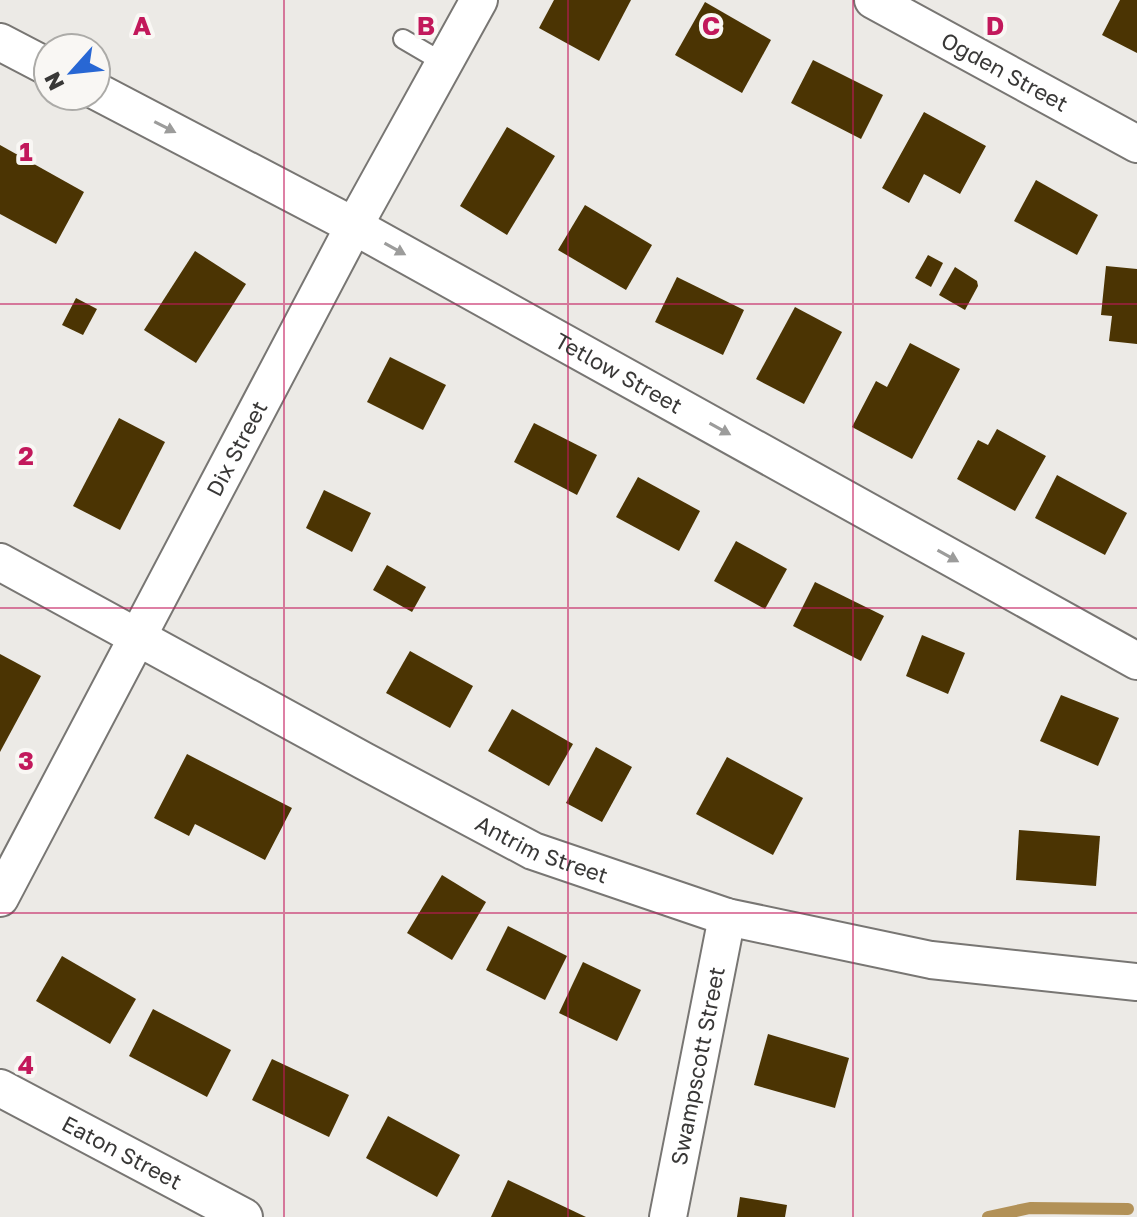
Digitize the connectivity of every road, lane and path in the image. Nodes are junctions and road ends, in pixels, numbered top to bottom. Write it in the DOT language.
graph roads {
  1 [pos="479,0"];
  2 [pos="873,0"];
  3 [pos="403,39"];
  4 [pos="0,42"];
  5 [pos="32,59"];
  6 [pos="444,63"];
  7 [pos="112,99"];
  8 [pos="1137,144"];
  9 [pos="354,226"];
  10 [pos="0,562"];
  11 [pos="138,636"];
  12 [pos="1137,661"];
  13 [pos="0,898"];
  14 [pos="727,917"];
  15 [pos="1137,982"];
  16 [pos="0,1088"];
  17 [pos="244,1217"];
  18 [pos="668,1217"];
  1 -- 6 [label="street, Dix Street"];
  2 -- 8 [label="street, Ogden Street"];
  3 -- 6 [label="lane"];
  4 -- 5 [label="street"];
  6 -- 9 [label="street, Dix Street"];
  7 -- 9 [label="street, Tetlow Street, one-way"];
  9 -- 11 [label="street, Dix Street"];
  9 -- 12 [label="street, Tetlow Street, one-way"];
  10 -- 11 [label="street, Antrim Street"];
  11 -- 13 [label="street, Dix Street"];
  11 -- 14 [label="street, Antrim Street"];
  14 -- 15 [label="street, Antrim Street"];
  14 -- 18 [label="street, Swampscott Street"];
  16 -- 17 [label="street, Eaton Street"];
}
